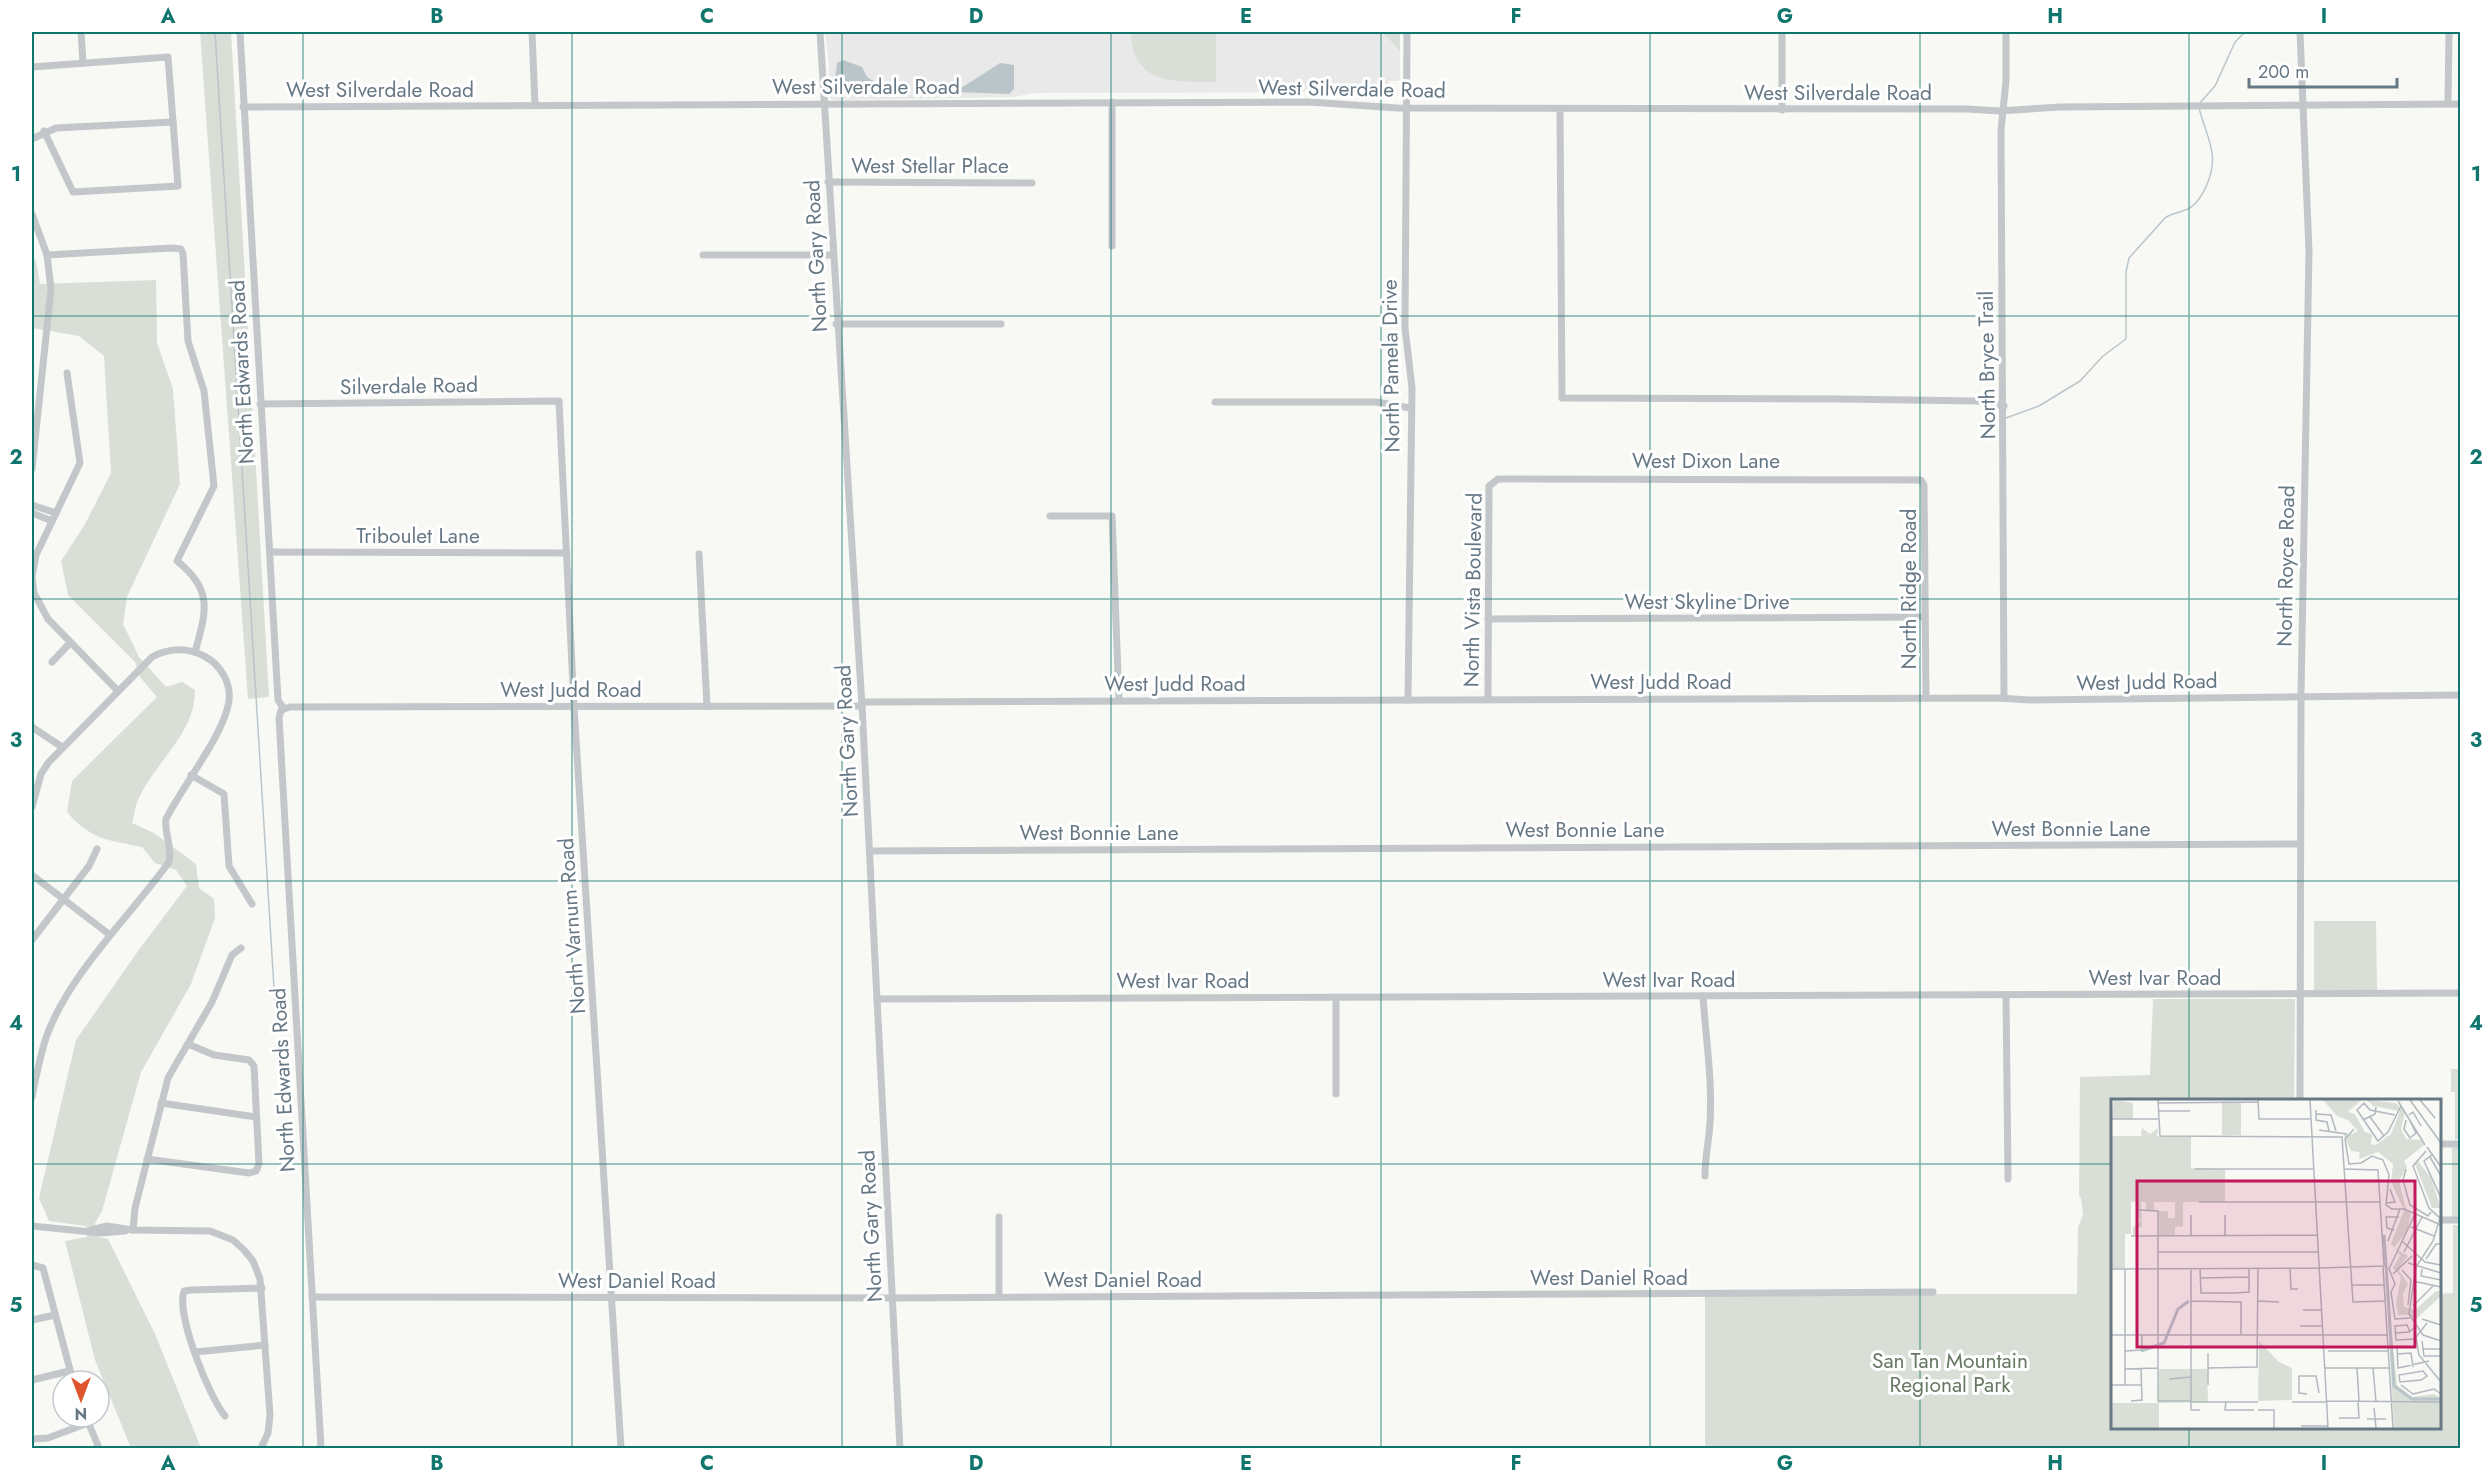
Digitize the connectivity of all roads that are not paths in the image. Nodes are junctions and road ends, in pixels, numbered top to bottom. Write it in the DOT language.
graph roads {
  1 [pos="81,32"];
  2 [pos="240,32"];
  3 [pos="532,32"];
  4 [pos="820,32"];
  5 [pos="1407,32"];
  6 [pos="1782,32"];
  7 [pos="2006,32"];
  8 [pos="2300,32"];
  9 [pos="2449,32"];
  10 [pos="83,63"];
  11 [pos="32,66"];
  12 [pos="1112,102"];
  13 [pos="824,104"];
  14 [pos="2305,104"];
  15 [pos="2448,104"];
  16 [pos="2460,104"];
  17 [pos="535,105"];
  18 [pos="243,107"];
  19 [pos="1406,108"];
  20 [pos="1560,109"];
  21 [pos="1782,110"];
  22 [pos="2003,111"];
  23 [pos="173,122"];
  24 [pos="44,131"];
  25 [pos="32,139"];
  26 [pos="828,182"];
  27 [pos="1032,183"];
  28 [pos="32,214"];
  29 [pos="1112,246"];
  30 [pos="47,255"];
  31 [pos="703,255"];
  32 [pos="832,255"];
  33 [pos="836,324"];
  34 [pos="1001,324"];
  35 [pos="67,373"];
  36 [pos="559,401"];
  37 [pos="1215,402"];
  38 [pos="260,404"];
  39 [pos="2004,406"];
  40 [pos="1410,408"];
  41 [pos="32,457"];
  42 [pos="32,469"];
  43 [pos="1921,480"];
  44 [pos="1491,482"];
  45 [pos="32,505"];
  46 [pos="32,513"];
  47 [pos="56,513"];
  48 [pos="1050,516"];
  49 [pos="52,521"];
  50 [pos="270,552"];
  51 [pos="567,553"];
  52 [pos="699,554"];
  53 [pos="1925,617"];
  54 [pos="1488,620"];
  55 [pos="70,644"];
  56 [pos="195,652"];
  57 [pos="52,662"];
  58 [pos="117,690"];
  59 [pos="2301,695"];
  60 [pos="2460,695"];
  61 [pos="1926,698"];
  62 [pos="2004,698"];
  63 [pos="1488,699"];
  64 [pos="1408,700"];
  65 [pos="1119,701"];
  66 [pos="862,704"];
  67 [pos="574,706"];
  68 [pos="707,706"];
  69 [pos="283,710"];
  70 [pos="32,727"];
  71 [pos="62,747"];
  72 [pos="191,775"];
  73 [pos="32,807"];
  74 [pos="2300,844"];
  75 [pos="97,849"];
  76 [pos="870,851"];
  77 [pos="32,874"];
  78 [pos="64,897"];
  79 [pos="252,904"];
  80 [pos="110,935"];
  81 [pos="32,940"];
  82 [pos="241,948"];
  83 [pos="2299,993"];
  84 [pos="2460,993"];
  85 [pos="2006,995"];
  86 [pos="1703,996"];
  87 [pos="1336,997"];
  88 [pos="877,999"];
  89 [pos="188,1044"];
  90 [pos="34,1071"];
  91 [pos="1336,1094"];
  92 [pos="32,1097"];
  93 [pos="2300,1099"];
  94 [pos="161,1103"];
  95 [pos="256,1117"];
  96 [pos="2441,1144"];
  97 [pos="2460,1144"];
  98 [pos="147,1159"];
  99 [pos="1705,1176"];
  100 [pos="2008,1179"];
  101 [pos="999,1217"];
  102 [pos="2460,1220"];
  103 [pos="2441,1221"];
  104 [pos="32,1226"];
  105 [pos="133,1230"];
  106 [pos="32,1265"];
  107 [pos="262,1288"];
  108 [pos="1933,1292"];
  109 [pos="312,1297"];
  110 [pos="999,1297"];
  111 [pos="612,1298"];
  112 [pos="891,1298"];
  113 [pos="55,1315"];
  114 [pos="32,1320"];
  115 [pos="265,1345"];
  116 [pos="195,1352"];
  117 [pos="68,1369"];
  118 [pos="51,1376"];
  119 [pos="32,1380"];
  120 [pos="225,1416"];
  121 [pos="68,1429"];
  122 [pos="91,1429"];
  123 [pos="32,1439"];
  124 [pos="99,1449"];
  125 [pos="261,1449"];
  126 [pos="321,1449"];
  127 [pos="621,1449"];
  128 [pos="900,1449"];
  1 -- 10 [label="street"];
  2 -- 18 [label="street, North Edwards Road"];
  3 -- 17 [label="street"];
  4 -- 13 [label="street, North Gary Road"];
  5 -- 19 [label="street, North Pamela Drive"];
  6 -- 21 [label="street"];
  7 -- 22 [label="street, North Bryce Trail"];
  8 -- 14 [label="street, North Royce Road"];
  9 -- 15 [label="street"];
  10 -- 11 [label="street"];
  10 -- 23 [label="street"];
  12 -- 13 [label="street, West Silverdale Road"];
  12 -- 19 [label="street, West Silverdale Road"];
  12 -- 29 [label="street"];
  13 -- 17 [label="street, West Silverdale Road"];
  13 -- 26 [label="street, North Gary Road"];
  14 -- 15 [label="street, West Silverdale Road"];
  14 -- 22 [label="street, West Silverdale Road"];
  14 -- 59 [label="street, North Royce Road"];
  15 -- 16 [label="street, West Silverdale Road"];
  17 -- 18 [label="street, West Silverdale Road"];
  18 -- 38 [label="street, North Edwards Road"];
  19 -- 20 [label="street, West Silverdale Road"];
  19 -- 40 [label="street, North Pamela Drive"];
  20 -- 21 [label="street, West Silverdale Road"];
  20 -- 39 [label="street"];
  21 -- 22 [label="street, West Silverdale Road"];
  22 -- 39 [label="street, North Bryce Trail"];
  23 -- 24 [label="street"];
  23 -- 24 [label="street"];
  24 -- 25 [label="street"];
  26 -- 27 [label="street, West Stellar Place"];
  26 -- 32 [label="street, North Gary Road"];
  28 -- 30 [label="street"];
  30 -- 41 [label="street"];
  30 -- 56 [label="street"];
  31 -- 32 [label="street"];
  32 -- 33 [label="street, North Gary Road"];
  33 -- 34 [label="street"];
  33 -- 66 [label="street, North Gary Road"];
  35 -- 47 [label="street"];
  36 -- 38 [label="street, Silverdale Road"];
  36 -- 51 [label="street, North Varnum Road"];
  37 -- 40 [label="street"];
  38 -- 50 [label="street, North Edwards Road"];
  39 -- 62 [label="street, North Bryce Trail"];
  40 -- 64 [label="street, North Pamela Drive"];
  41 -- 42 [label="street"];
  43 -- 44 [label="street, West Dixon Lane"];
  43 -- 53 [label="street, North Ridge Road"];
  44 -- 54 [label="street, North Vista Boulevard"];
  45 -- 47 [label="street"];
  46 -- 49 [label="street"];
  47 -- 49 [label="street"];
  48 -- 65 [label="street"];
  49 -- 55 [label="street"];
  50 -- 51 [label="street, Triboulet Lane"];
  50 -- 69 [label="street, North Edwards Road"];
  51 -- 67 [label="street, North Varnum Road"];
  52 -- 68 [label="street"];
  53 -- 54 [label="street, West Skyline Drive"];
  53 -- 61 [label="street, North Ridge Road"];
  54 -- 63 [label="street, North Vista Boulevard"];
  55 -- 57 [label="street"];
  55 -- 58 [label="street"];
  56 -- 58 [label="street"];
  56 -- 72 [label="street"];
  58 -- 71 [label="street"];
  59 -- 60 [label="street, West Judd Road"];
  59 -- 62 [label="street, West Judd Road"];
  59 -- 74 [label="street, North Royce Road"];
  61 -- 62 [label="street, West Judd Road"];
  61 -- 63 [label="street, West Judd Road"];
  63 -- 64 [label="street, West Judd Road"];
  64 -- 65 [label="street, West Judd Road"];
  65 -- 66 [label="street, West Judd Road"];
  66 -- 68 [label="street, West Judd Road"];
  66 -- 76 [label="street, North Gary Road"];
  67 -- 68 [label="street, West Judd Road"];
  67 -- 69 [label="street, West Judd Road"];
  67 -- 111 [label="street, North Varnum Road"];
  69 -- 109 [label="street, North Edwards Road"];
  70 -- 71 [label="street"];
  71 -- 73 [label="street"];
  72 -- 79 [label="street"];
  72 -- 80 [label="street"];
  74 -- 76 [label="street, West Bonnie Lane"];
  74 -- 83 [label="street, North Royce Road"];
  75 -- 78 [label="street"];
  76 -- 88 [label="street, North Gary Road"];
  77 -- 78 [label="street"];
  78 -- 80 [label="street"];
  78 -- 81 [label="street"];
  80 -- 90 [label="street"];
  82 -- 89 [label="street"];
  83 -- 84 [label="street, West Ivar Road"];
  83 -- 85 [label="street, West Ivar Road"];
  83 -- 93 [label="street, North Royce Road"];
  85 -- 86 [label="street, West Ivar Road"];
  85 -- 100 [label="street"];
  86 -- 87 [label="street, West Ivar Road"];
  86 -- 99 [label="street"];
  87 -- 88 [label="street, West Ivar Road"];
  87 -- 91 [label="street"];
  88 -- 112 [label="street, North Gary Road"];
  89 -- 94 [label="street"];
  89 -- 95 [label="street"];
  90 -- 92 [label="street"];
  94 -- 95 [label="street"];
  94 -- 98 [label="street"];
  95 -- 98 [label="street"];
  96 -- 97 [label="street"];
  98 -- 105 [label="street"];
  101 -- 110 [label="street"];
  102 -- 103 [label="street"];
  104 -- 105 [label="street"];
  105 -- 107 [label="street"];
  106 -- 113 [label="street"];
  107 -- 115 [label="street"];
  107 -- 116 [label="street"];
  108 -- 110 [label="street, West Daniel Road"];
  109 -- 111 [label="street, West Daniel Road"];
  109 -- 126 [label="street, North Edwards Road"];
  110 -- 112 [label="street, West Daniel Road"];
  111 -- 112 [label="street, West Daniel Road"];
  111 -- 127 [label="street, North Varnum Road"];
  112 -- 128 [label="street, North Gary Road"];
  113 -- 114 [label="street"];
  113 -- 117 [label="street"];
  115 -- 116 [label="street"];
  115 -- 125 [label="street"];
  116 -- 120 [label="street"];
  118 -- 119 [label="street"];
  121 -- 123 [label="street"];
  122 -- 124 [label="street"];
}
